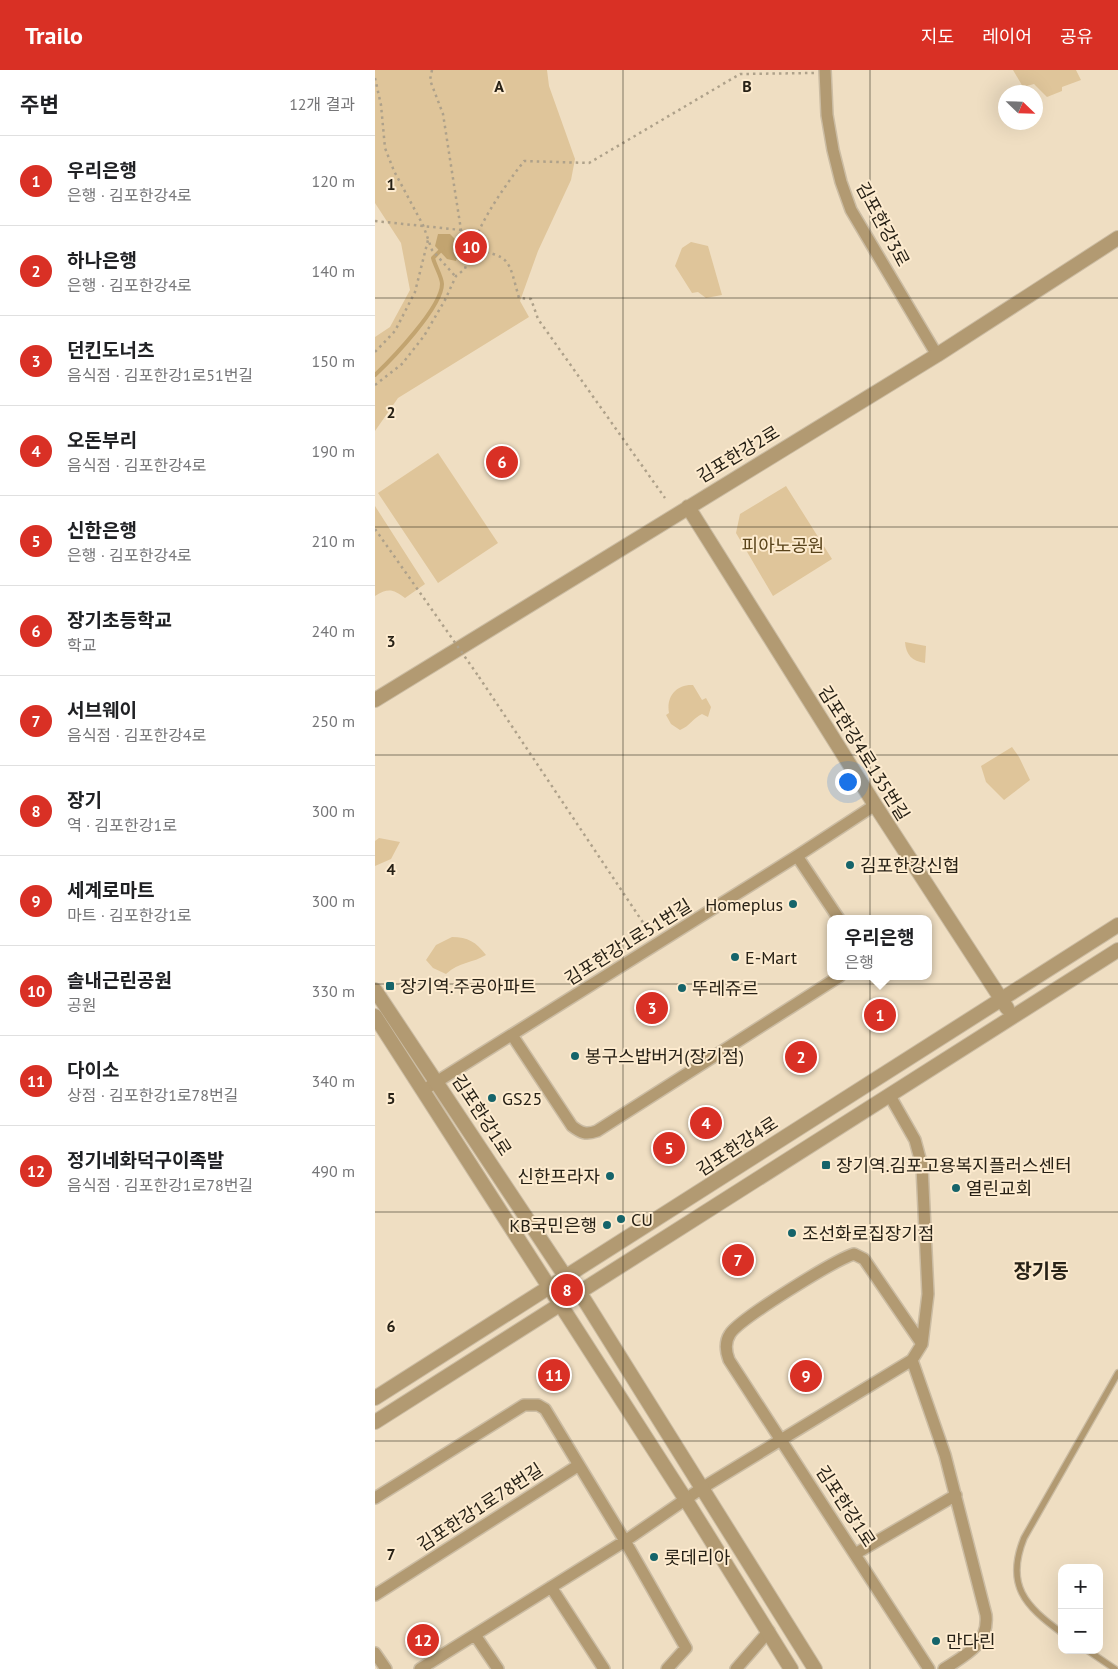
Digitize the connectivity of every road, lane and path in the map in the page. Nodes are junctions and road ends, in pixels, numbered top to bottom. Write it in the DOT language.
graph roads {
  1 [pos="432,70"];
  2 [pos="821,71"];
  3 [pos="375,78"];
  4 [pos="375,221"];
  5 [pos="423,224"];
  6 [pos="461,230"];
  7 [pos="1118,238"];
  8 [pos="428,239"];
  9 [pos="470,249"];
  10 [pos="456,276"];
  11 [pos="375,352"];
  12 [pos="937,354"];
  13 [pos="375,385"];
  14 [pos="665,498"];
  15 [pos="688,506"];
  16 [pos="375,529"];
  17 [pos="375,700"];
  18 [pos="875,805"];
  19 [pos="797,856"];
  20 [pos="836,915"];
  21 [pos="1118,925"];
  22 [pos="649,930"];
  23 [pos="1118,950"];
  24 [pos="835,980"];
  25 [pos="375,990"];
  26 [pos="1002,1000"];
  27 [pos="375,1016"];
  28 [pos="1013,1016"];
  29 [pos="512,1035"];
  30 [pos="437,1081"];
  31 [pos="423,1090"];
  32 [pos="890,1096"];
  33 [pos="565,1276"];
  34 [pos="548,1286"];
  35 [pos="580,1293"];
  36 [pos="559,1306"];
  37 [pos="922,1344"];
  38 [pos="913,1360"];
  39 [pos="1118,1373"];
  40 [pos="375,1398"];
  41 [pos="375,1422"];
  42 [pos="780,1440"];
  43 [pos="579,1465"];
  44 [pos="702,1488"];
  45 [pos="956,1494"];
  46 [pos="375,1498"];
  47 [pos="685,1500"];
  48 [pos="625,1541"];
  49 [pos="855,1554"];
  50 [pos="551,1588"];
  51 [pos="375,1595"];
  52 [pos="1058,1630"];
  53 [pos="769,1631"];
  54 [pos="475,1635"];
  55 [pos="375,1653"];
  56 [pos="1093,1654"];
  57 [pos="386,1669"];
  58 [pos="420,1669"];
  59 [pos="497,1669"];
  60 [pos="604,1669"];
  61 [pos="667,1669"];
  62 [pos="736,1669"];
  63 [pos="791,1669"];
  64 [pos="815,1669"];
  65 [pos="929,1669"];
  66 [pos="944,1669"];
  67 [pos="1115,1669"];
  1 -- 6 [label="path"];
  2 -- 9 [label="path"];
  2 -- 12 [label="street, 김포한강3로"];
  3 -- 5 [label="path"];
  4 -- 5 [label="path"];
  5 -- 6 [label="path"];
  5 -- 8 [label="path"];
  6 -- 9 [label="path"];
  7 -- 12 [label="street, 김포한강2로"];
  8 -- 10 [label="path"];
  8 -- 11 [label="path"];
  9 -- 10 [label="path"];
  9 -- 14 [label="path"];
  10 -- 13 [label="path"];
  12 -- 15 [label="street, 김포한강2로"];
  15 -- 17 [label="street, 김포한강2로"];
  15 -- 18 [label="street, 김포한강4로135번길"];
  16 -- 22 [label="path, bridge"];
  18 -- 19 [label="street, 김포한강1로51번길"];
  18 -- 26 [label="street, 김포한강4로135번길"];
  19 -- 20 [label="street"];
  19 -- 29 [label="street, 김포한강1로51번길"];
  21 -- 26 [label="street, 김포한강4로"];
  23 -- 28 [label="street"];
  24 -- 29 [label="street"];
  25 -- 30 [label="street, 김포한강1로"];
  26 -- 28 [label="street, 김포한강4로135번길"];
  26 -- 33 [label="street, 김포한강4로"];
  27 -- 31 [label="street, 김포한강1로"];
  28 -- 32 [label="street"];
  29 -- 30 [label="street, 김포한강1로51번길"];
  30 -- 31 [label="street, 김포한강1로51번길"];
  30 -- 33 [label="street, 김포한강1로"];
  31 -- 34 [label="street, 김포한강1로"];
  32 -- 35 [label="street"];
  32 -- 37 [label="street"];
  33 -- 34 [label="street, 김포한강4로"];
  33 -- 35 [label="street, 김포한강1로"];
  34 -- 36 [label="street, 김포한강1로"];
  34 -- 40 [label="street, 김포한강4로"];
  35 -- 36 [label="street"];
  35 -- 44 [label="street, 김포한강1로"];
  36 -- 41 [label="street"];
  36 -- 47 [label="street, 김포한강1로"];
  37 -- 38 [label="street"];
  37 -- 42 [label="street, 김포한강1로"];
  38 -- 42 [label="street"];
  38 -- 45 [label="street"];
  39 -- 52 [label="lane"];
  42 -- 44 [label="street"];
  42 -- 49 [label="street, 김포한강1로"];
  43 -- 46 [label="street"];
  43 -- 48 [label="street"];
  43 -- 51 [label="street, 김포한강1로78번길"];
  44 -- 47 [label="street"];
  44 -- 64 [label="street, 김포한강1로"];
  45 -- 49 [label="street"];
  45 -- 66 [label="street"];
  47 -- 48 [label="street"];
  47 -- 53 [label="street, 김포한강1로"];
  48 -- 50 [label="street"];
  48 -- 61 [label="street"];
  49 -- 65 [label="street, 김포한강1로"];
  50 -- 54 [label="street"];
  50 -- 60 [label="street"];
  53 -- 62 [label="street"];
  53 -- 63 [label="street, 김포한강1로"];
  54 -- 58 [label="street"];
  54 -- 59 [label="street"];
  55 -- 57 [label="street"];
  56 -- 67 [label="lane"];
}
